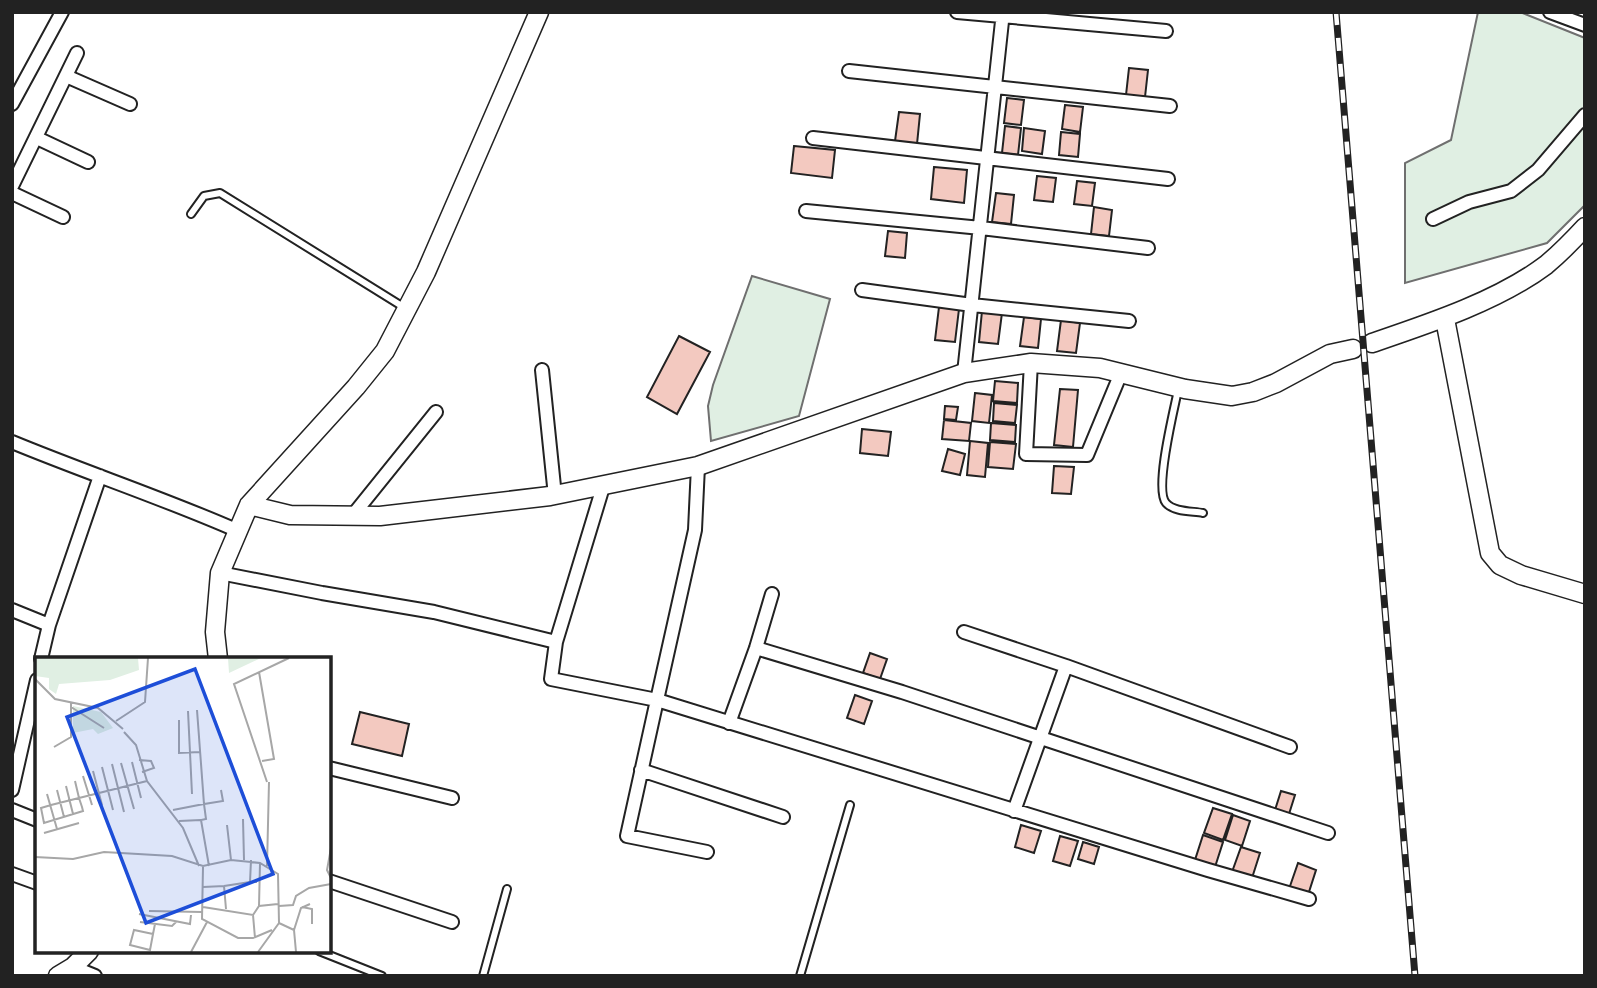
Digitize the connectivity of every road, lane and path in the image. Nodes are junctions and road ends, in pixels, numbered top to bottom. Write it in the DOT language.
graph roads {
  1 [pos="62,12"];
  2 [pos="539,12"];
  3 [pos="957,12"];
  4 [pos="1550,12"];
  5 [pos="1003,15"];
  6 [pos="1585,25"];
  7 [pos="1166,31"];
  8 [pos="77,54"];
  9 [pos="849,71"];
  10 [pos="66,75"];
  11 [pos="996,88"];
  12 [pos="12,104"];
  13 [pos="130,104"];
  14 [pos="1170,106"];
  15 [pos="1585,115"];
  16 [pos="37,138"];
  17 [pos="813,138"];
  18 [pos="988,158"];
  19 [pos="88,162"];
  20 [pos="1168,179"];
  21 [pos="12,186"];
  22 [pos="12,193"];
  23 [pos="806,211"];
  24 [pos="191,214"];
  25 [pos="63,217"];
  26 [pos="1433,219"];
  27 [pos="1585,227"];
  28 [pos="981,228"];
  29 [pos="1148,248"];
  30 [pos="862,290"];
  31 [pos="972,305"];
  32 [pos="407,309"];
  33 [pos="1445,319"];
  34 [pos="1129,321"];
  35 [pos="1372,343"];
  36 [pos="1353,349"];
  37 [pos="1031,363"];
  38 [pos="542,370"];
  39 [pos="964,373"];
  40 [pos="1121,373"];
  41 [pos="1178,388"];
  42 [pos="436,412"];
  43 [pos="12,442"];
  44 [pos="698,466"];
  45 [pos="100,477"];
  46 [pos="603,487"];
  47 [pos="555,496"];
  48 [pos="248,505"];
  49 [pos="1203,513"];
  50 [pos="353,515"];
  51 [pos="236,530"];
  52 [pos="220,573"];
  53 [pos="772,594"];
  54 [pos="1585,594"];
  55 [pos="12,610"];
  56 [pos="49,625"];
  57 [pos="964,632"];
  58 [pos="556,642"];
  59 [pos="756,648"];
  60 [pos="41,657"];
  61 [pos="218,657"];
  62 [pos="1066,666"];
  63 [pos="35,689"];
  64 [pos="657,700"];
  65 [pos="729,723"];
  66 [pos="1040,738"];
  67 [pos="1290,747"];
  68 [pos="331,769"];
  69 [pos="642,770"];
  70 [pos="12,790"];
  71 [pos="452,799"];
  72 [pos="850,805"];
  73 [pos="12,810"];
  74 [pos="1014,811"];
  75 [pos="783,817"];
  76 [pos="35,819"];
  77 [pos="1328,833"];
  78 [pos="707,852"];
  79 [pos="12,874"];
  80 [pos="35,882"];
  81 [pos="331,882"];
  82 [pos="507,889"];
  83 [pos="1309,898"];
  84 [pos="453,922"];
  85 [pos="87,953"];
  86 [pos="324,953"];
  87 [pos="65,971"];
  88 [pos="95,976"];
  89 [pos="382,976"];
  90 [pos="483,976"];
  91 [pos="800,976"];
  1 -- 12 [label="street"];
  2 -- 32 [label="street"];
  3 -- 5 [label="street"];
  4 -- 6 [label="street"];
  5 -- 7 [label="street"];
  5 -- 11 [label="street"];
  8 -- 10 [label="street"];
  9 -- 11 [label="street"];
  10 -- 13 [label="street"];
  10 -- 16 [label="street"];
  11 -- 14 [label="street"];
  11 -- 18 [label="street"];
  15 -- 26 [label="street"];
  16 -- 19 [label="street"];
  16 -- 21 [label="street"];
  17 -- 18 [label="street"];
  18 -- 20 [label="street"];
  18 -- 28 [label="street"];
  22 -- 25 [label="street"];
  23 -- 28 [label="street"];
  24 -- 32 [label="lane"];
  27 -- 33 [label="street"];
  28 -- 29 [label="street"];
  28 -- 31 [label="street"];
  30 -- 31 [label="street"];
  31 -- 34 [label="street"];
  31 -- 39 [label="street"];
  32 -- 48 [label="street"];
  33 -- 35 [label="street"];
  33 -- 54 [label="street"];
  36 -- 41 [label="street"];
  37 -- 39 [label="street"];
  37 -- 40 [label="street"];
  37 -- 40 [label="street"];
  38 -- 47 [label="street"];
  39 -- 44 [label="street"];
  40 -- 41 [label="street"];
  41 -- 49 [label="lane"];
  42 -- 50 [label="street"];
  43 -- 45 [label="street"];
  44 -- 46 [label="street"];
  44 -- 64 [label="street"];
  45 -- 51 [label="street"];
  45 -- 56 [label="street"];
  46 -- 47 [label="street"];
  46 -- 58 [label="street"];
  47 -- 50 [label="street"];
  48 -- 50 [label="street"];
  48 -- 51 [label="street"];
  51 -- 52 [label="street"];
  52 -- 58 [label="street"];
  52 -- 61 [label="street"];
  53 -- 59 [label="street"];
  55 -- 56 [label="street"];
  56 -- 60 [label="street"];
  57 -- 62 [label="street"];
  58 -- 64 [label="street"];
  59 -- 65 [label="street"];
  59 -- 66 [label="street"];
  62 -- 66 [label="street"];
  62 -- 67 [label="street"];
  63 -- 70 [label="street"];
  64 -- 65 [label="street"];
  64 -- 69 [label="street"];
  65 -- 74 [label="street"];
  66 -- 74 [label="street"];
  66 -- 77 [label="street"];
  68 -- 71 [label="street"];
  69 -- 75 [label="street"];
  69 -- 78 [label="street"];
  72 -- 91 [label="lane"];
  73 -- 76 [label="street"];
  74 -- 83 [label="street"];
  79 -- 80 [label="street"];
  81 -- 84 [label="street"];
  82 -- 90 [label="lane"];
  85 -- 87 [label="street"];
  86 -- 89 [label="lane"];
  87 -- 88 [label="street"];
}
